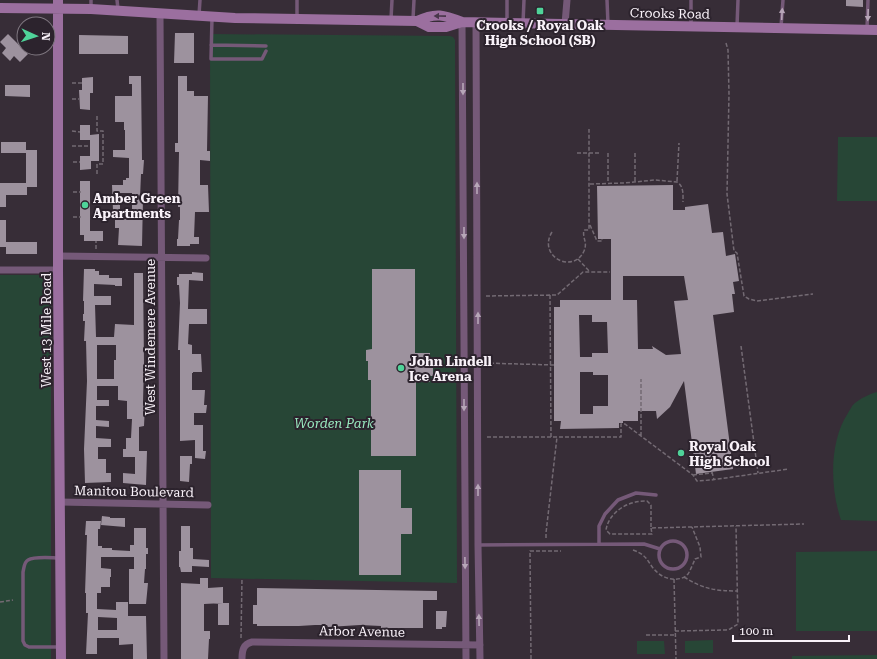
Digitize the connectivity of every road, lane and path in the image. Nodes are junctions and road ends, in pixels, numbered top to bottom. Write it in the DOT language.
graph roads {
  1 [pos="117,0"];
  2 [pos="200,0"];
  3 [pos="297,0"];
  4 [pos="392,0"];
  5 [pos="414,0"];
  6 [pos="508,0"];
  7 [pos="524,0"];
  8 [pos="567,0"];
  9 [pos="608,0"];
  10 [pos="691,0"];
  11 [pos="738,0"];
  12 [pos="783,0"];
  13 [pos="868,0"];
  14 [pos="58,5"];
  15 [pos="91,5"];
  16 [pos="0,8"];
  17 [pos="118,11"];
  18 [pos="160,14"];
  19 [pos="199,16"];
  20 [pos="212,17"];
  21 [pos="296,19"];
  22 [pos="391,20"];
  23 [pos="415,21"];
  24 [pos="462,22"];
  25 [pos="476,22"];
  26 [pos="507,23"];
  27 [pos="523,23"];
  28 [pos="565,24"];
  29 [pos="608,26"];
  30 [pos="691,26"];
  31 [pos="737,27"];
  32 [pos="781,28"];
  33 [pos="872,30"];
  34 [pos="726,43"];
  35 [pos="211,45"];
  36 [pos="266,46"];
  37 [pos="266,52"];
  38 [pos="476,64"];
  39 [pos="462,65"];
  40 [pos="72,83"];
  41 [pos="82,83"];
  42 [pos="72,99"];
  43 [pos="80,99"];
  44 [pos="97,116"];
  45 [pos="589,129"];
  46 [pos="72,131"];
  47 [pos="80,132"];
  48 [pos="463,135"];
  49 [pos="476,141"];
  50 [pos="679,143"];
  51 [pos="72,146"];
  52 [pos="90,146"];
  53 [pos="103,146"];
  54 [pos="99,147"];
  55 [pos="577,153"];
  56 [pos="589,153"];
  57 [pos="599,153"];
  58 [pos="608,153"];
  59 [pos="635,153"];
  60 [pos="73,162"];
  61 [pos="80,162"];
  62 [pos="97,176"];
  63 [pos="635,182"];
  64 [pos="677,182"];
  65 [pos="589,184"];
  66 [pos="608,184"];
  67 [pos="73,192"];
  68 [pos="80,192"];
  69 [pos="683,202"];
  70 [pos="73,217"];
  71 [pos="80,217"];
  72 [pos="464,219"];
  73 [pos="477,220"];
  74 [pos="589,224"];
  75 [pos="552,232"];
  76 [pos="602,239"];
  77 [pos="96,241"];
  78 [pos="96,249"];
  79 [pos="59,256"];
  80 [pos="162,258"];
  81 [pos="206,258"];
  82 [pos="578,259"];
  83 [pos="0,270"];
  84 [pos="58,270"];
  85 [pos="590,272"];
  86 [pos="610,272"];
  87 [pos="813,294"];
  88 [pos="550,295"];
  89 [pos="486,296"];
  90 [pos="464,344"];
  91 [pos="478,344"];
  92 [pos="741,346"];
  93 [pos="482,363"];
  94 [pos="551,365"];
  95 [pos="554,365"];
  96 [pos="641,379"];
  97 [pos="464,390"];
  98 [pos="478,390"];
  99 [pos="640,436"];
  100 [pos="487,437"];
  101 [pos="551,437"];
  102 [pos="557,437"];
  103 [pos="789,469"];
  104 [pos="465,472"];
  105 [pos="478,472"];
  106 [pos="758,474"];
  107 [pos="693,475"];
  108 [pos="714,480"];
  109 [pos="656,495"];
  110 [pos="60,502"];
  111 [pos="163,504"];
  112 [pos="208,505"];
  113 [pos="804,524"];
  114 [pos="736,526"];
  115 [pos="692,527"];
  116 [pos="651,528"];
  117 [pos="599,543"];
  118 [pos="546,544"];
  119 [pos="465,545"];
  120 [pos="478,545"];
  121 [pos="660,549"];
  122 [pos="632,550"];
  123 [pos="561,551"];
  124 [pos="60,558"];
  125 [pos="684,577"];
  126 [pos="242,578"];
  127 [pos="674,579"];
  128 [pos="737,592"];
  129 [pos="13,600"];
  130 [pos="0,602"];
  131 [pos="675,631"];
  132 [pos="646,635"];
  133 [pos="675,635"];
  134 [pos="243,641"];
  135 [pos="466,645"];
  136 [pos="480,646"];
  137 [pos="60,647"];
  138 [pos="61,659"];
  139 [pos="164,659"];
  140 [pos="242,659"];
  141 [pos="466,659"];
  142 [pos="480,659"];
  143 [pos="530,659"];
  144 [pos="676,659"];
  1 -- 17 [label="lane"];
  2 -- 19 [label="lane"];
  3 -- 21 [label="lane"];
  4 -- 22 [label="lane"];
  5 -- 23 [label="lane"];
  6 -- 26 [label="lane"];
  7 -- 27 [label="lane"];
  8 -- 28 [label="street"];
  9 -- 29 [label="lane"];
  10 -- 30 [label="lane"];
  11 -- 31 [label="lane"];
  32 -- 12 [label="lane, one-way"];
  13 -- 33 [label="lane, one-way"];
  14 -- 15 [label="main road, Crooks Road"];
  14 -- 16 [label="main road, Crooks Road"];
  14 -- 79 [label="main road, West 13 Mile Road"];
  15 -- 17 [label="main road, Crooks Road"];
  17 -- 18 [label="main road, Crooks Road"];
  18 -- 19 [label="main road, Crooks Road"];
  18 -- 80 [label="street, West Windemere Avenue"];
  19 -- 20 [label="main road, Crooks Road"];
  20 -- 21 [label="main road, Crooks Road"];
  20 -- 35 [label="lane"];
  21 -- 22 [label="main road, Crooks Road"];
  22 -- 23 [label="main road, Crooks Road"];
  23 -- 24 [label="main road, Crooks Road"];
  24 -- 25 [label="main road, Crooks Road"];
  24 -- 39 [label="street"];
  25 -- 26 [label="main road, Crooks Road"];
  25 -- 38 [label="street"];
  26 -- 27 [label="main road, Crooks Road"];
  27 -- 28 [label="main road, Crooks Road"];
  28 -- 29 [label="main road, Crooks Road"];
  29 -- 30 [label="main road, Crooks Road"];
  30 -- 31 [label="main road, Crooks Road"];
  31 -- 32 [label="main road, Crooks Road"];
  32 -- 33 [label="main road, Crooks Road"];
  34 -- 87 [label="path"];
  35 -- 36 [label="lane"];
  35 -- 37 [label="lane"];
  38 -- 39 [label="street"];
  38 -- 49 [label="street"];
  39 -- 48 [label="street, one-way"];
  40 -- 41 [label="path"];
  42 -- 43 [label="path"];
  44 -- 53 [label="path"];
  45 -- 56 [label="path"];
  46 -- 47 [label="path"];
  48 -- 49 [label="street"];
  48 -- 72 [label="street"];
  73 -- 49 [label="street, one-way"];
  50 -- 64 [label="path"];
  51 -- 52 [label="path"];
  53 -- 54 [label="path"];
  53 -- 62 [label="path"];
  55 -- 56 [label="path"];
  56 -- 57 [label="path"];
  56 -- 65 [label="path"];
  58 -- 66 [label="path"];
  59 -- 63 [label="path"];
  60 -- 61 [label="path"];
  63 -- 64 [label="path"];
  63 -- 66 [label="path"];
  64 -- 69 [label="path"];
  65 -- 66 [label="path"];
  65 -- 74 [label="path"];
  67 -- 68 [label="path"];
  70 -- 71 [label="path"];
  72 -- 73 [label="street"];
  72 -- 90 [label="street, one-way"];
  91 -- 73 [label="street, one-way"];
  74 -- 76 [label="path"];
  74 -- 82 [label="path"];
  75 -- 82 [label="path"];
  77 -- 78 [label="path"];
  79 -- 80 [label="street"];
  79 -- 84 [label="main road, West 13 Mile Road"];
  80 -- 81 [label="street"];
  80 -- 111 [label="street, West Windemere Avenue"];
  82 -- 85 [label="path"];
  83 -- 84 [label="street"];
  84 -- 110 [label="main road, West 13 Mile Road"];
  85 -- 86 [label="path"];
  85 -- 88 [label="path"];
  88 -- 89 [label="path"];
  88 -- 94 [label="path"];
  90 -- 91 [label="street"];
  90 -- 97 [label="street"];
  91 -- 98 [label="street"];
  92 -- 106 [label="path"];
  93 -- 94 [label="path"];
  94 -- 95 [label="path"];
  94 -- 101 [label="path"];
  96 -- 99 [label="path"];
  97 -- 98 [label="street"];
  97 -- 104 [label="street, one-way"];
  98 -- 105 [label="street"];
  99 -- 102 [label="path"];
  99 -- 107 [label="path"];
  100 -- 101 [label="path"];
  101 -- 102 [label="path"];
  102 -- 118 [label="path"];
  103 -- 106 [label="path"];
  104 -- 105 [label="street"];
  104 -- 119 [label="street"];
  120 -- 105 [label="street, one-way"];
  106 -- 108 [label="path"];
  107 -- 108 [label="path"];
  107 -- 108 [label="path"];
  109 -- 117 [label="lane"];
  110 -- 111 [label="street, Manitou Boulevard"];
  110 -- 124 [label="main road, West 13 Mile Road"];
  111 -- 112 [label="street, Manitou Boulevard"];
  111 -- 139 [label="street, West Windemere Avenue"];
  113 -- 114 [label="path"];
  114 -- 115 [label="path"];
  114 -- 128 [label="path"];
  115 -- 116 [label="path"];
  115 -- 125 [label="path"];
  116 -- 116 [label="path"];
  117 -- 118 [label="lane"];
  117 -- 121 [label="lane"];
  118 -- 120 [label="lane"];
  119 -- 120 [label="street"];
  119 -- 135 [label="street, one-way"];
  136 -- 120 [label="street, one-way"];
  121 -- 121 [label="lane"];
  122 -- 127 [label="path"];
  123 -- 143 [label="path"];
  124 -- 137 [label="main road, West 13 Mile Road"];
  124 -- 137 [label="lane"];
  125 -- 127 [label="path"];
  125 -- 128 [label="path"];
  126 -- 134 [label="path"];
  127 -- 131 [label="path"];
  128 -- 131 [label="path"];
  129 -- 130 [label="path"];
  131 -- 133 [label="path"];
  132 -- 133 [label="path"];
  133 -- 144 [label="path"];
  134 -- 135 [label="street, Arbor Avenue"];
  134 -- 140 [label="street"];
  135 -- 136 [label="street, Arbor Avenue"];
  135 -- 141 [label="street"];
  136 -- 142 [label="street"];
  137 -- 138 [label="main road, West 13 Mile Road"];
}
